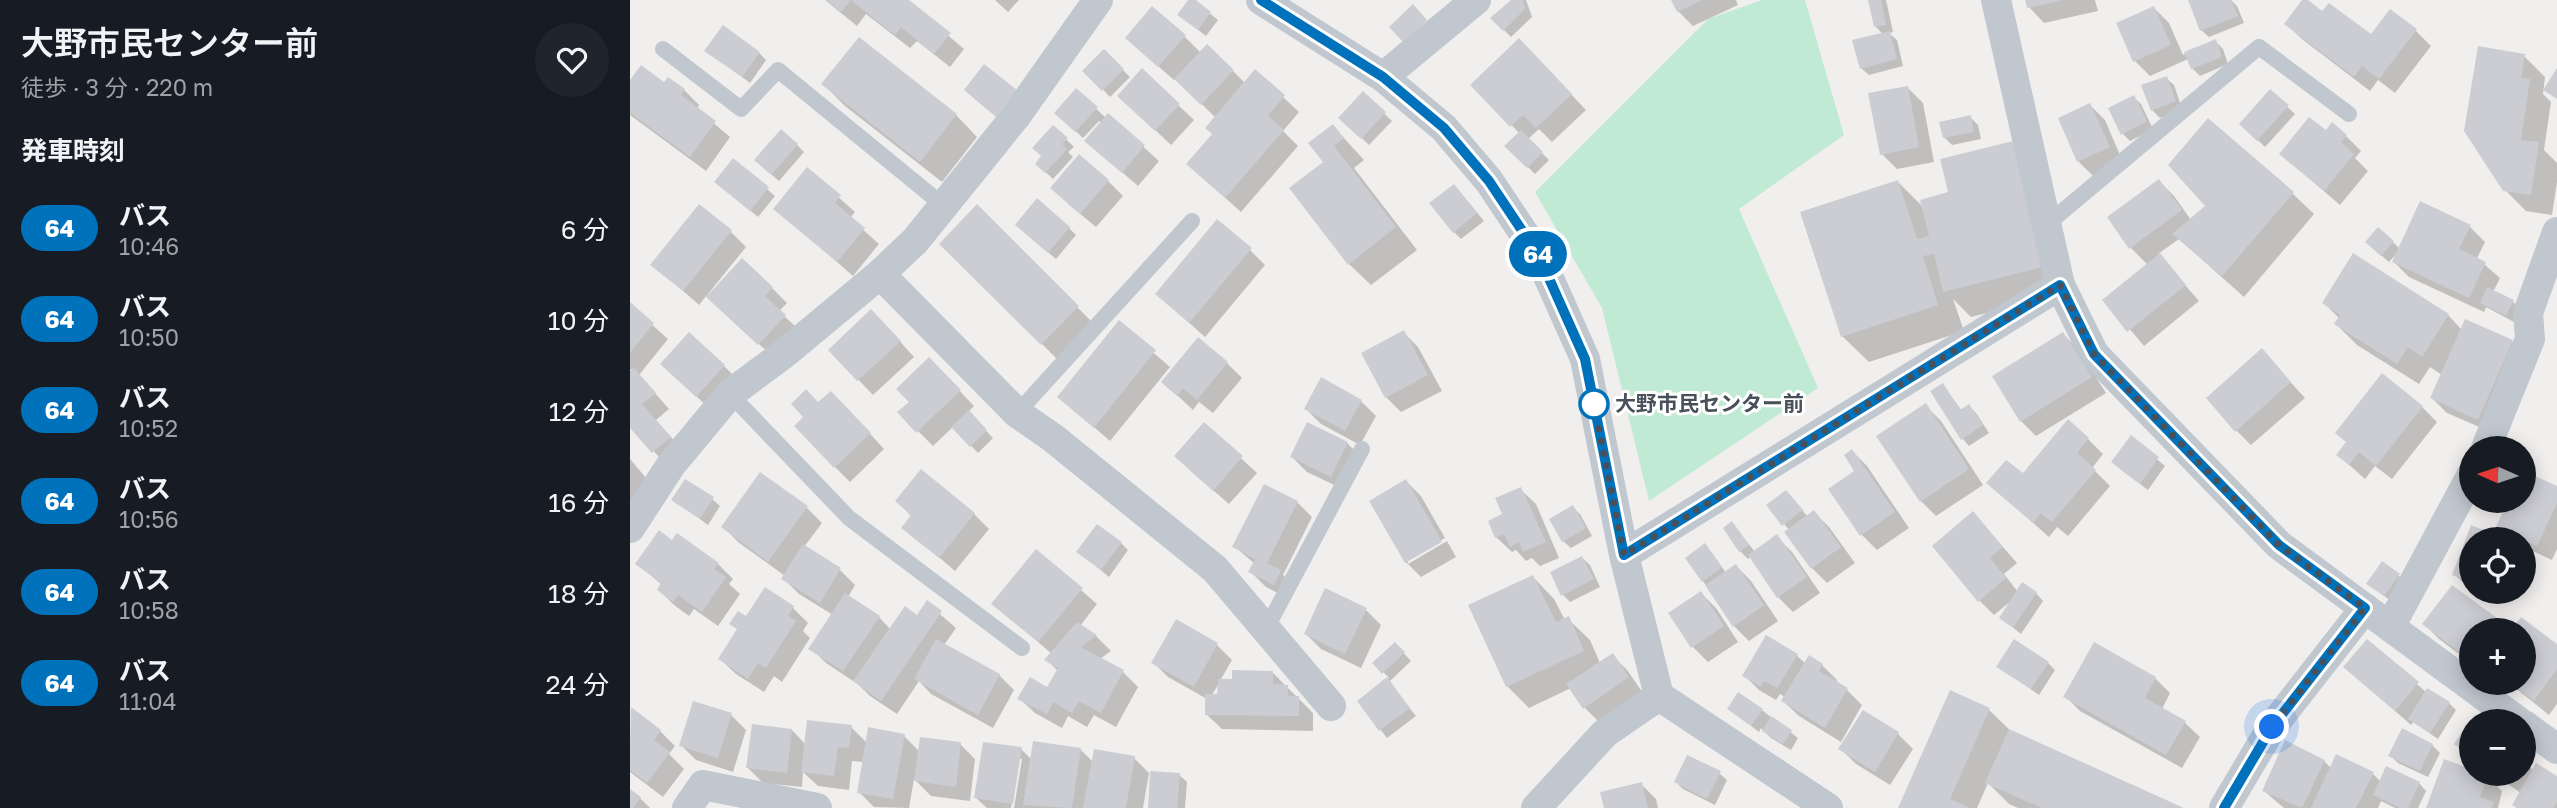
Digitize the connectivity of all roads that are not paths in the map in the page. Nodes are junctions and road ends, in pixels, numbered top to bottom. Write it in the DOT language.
graph roads {
  1 [pos="1098,0"];
  2 [pos="1261,0"];
  3 [pos="1476,0"];
  4 [pos="1996,0"];
  5 [pos="663,49"];
  6 [pos="1383,77"];
  7 [pos="2349,114"];
  8 [pos="944,206"];
  9 [pos="1192,222"];
  10 [pos="2046,225"];
  11 [pos="2556,235"];
  12 [pos="880,274"];
  13 [pos="2060,285"];
  14 [pos="730,394"];
  15 [pos="1017,413"];
  16 [pos="2491,436"];
  17 [pos="1362,449"];
  18 [pos="2459,498"];
  19 [pos="630,528"];
  20 [pos="1624,555"];
  21 [pos="2365,608"];
  22 [pos="2390,626"];
  23 [pos="1266,629"];
  24 [pos="1022,648"];
  25 [pos="1659,696"];
  26 [pos="1331,706"];
  27 [pos="2502,709"];
  28 [pos="2536,734"];
  29 [pos="2557,749"];
  30 [pos="1809,803"];
  31 [pos="687,808"];
  32 [pos="817,808"];
  33 [pos="1536,808"];
  34 [pos="2224,808"];
  1 -- 8 [label="street"];
  2 -- 6 [label="street"];
  3 -- 6 [label="street"];
  4 -- 10 [label="street"];
  5 -- 8 [label="lane"];
  6 -- 20 [label="street"];
  7 -- 10 [label="lane"];
  8 -- 12 [label="street"];
  9 -- 15 [label="lane"];
  10 -- 13 [label="street"];
  11 -- 16 [label="street"];
  12 -- 14 [label="street"];
  12 -- 15 [label="street"];
  13 -- 20 [label="street"];
  13 -- 21 [label="street"];
  14 -- 19 [label="street"];
  14 -- 24 [label="lane"];
  15 -- 23 [label="street"];
  17 -- 23 [label="lane"];
  18 -- 22 [label="street"];
  20 -- 25 [label="street"];
  21 -- 22 [label="street"];
  21 -- 34 [label="street"];
  22 -- 27 [label="street"];
  23 -- 26 [label="street"];
  25 -- 30 [label="street"];
  25 -- 33 [label="street"];
  28 -- 29 [label="street"];
  31 -- 32 [label="street"];
}
